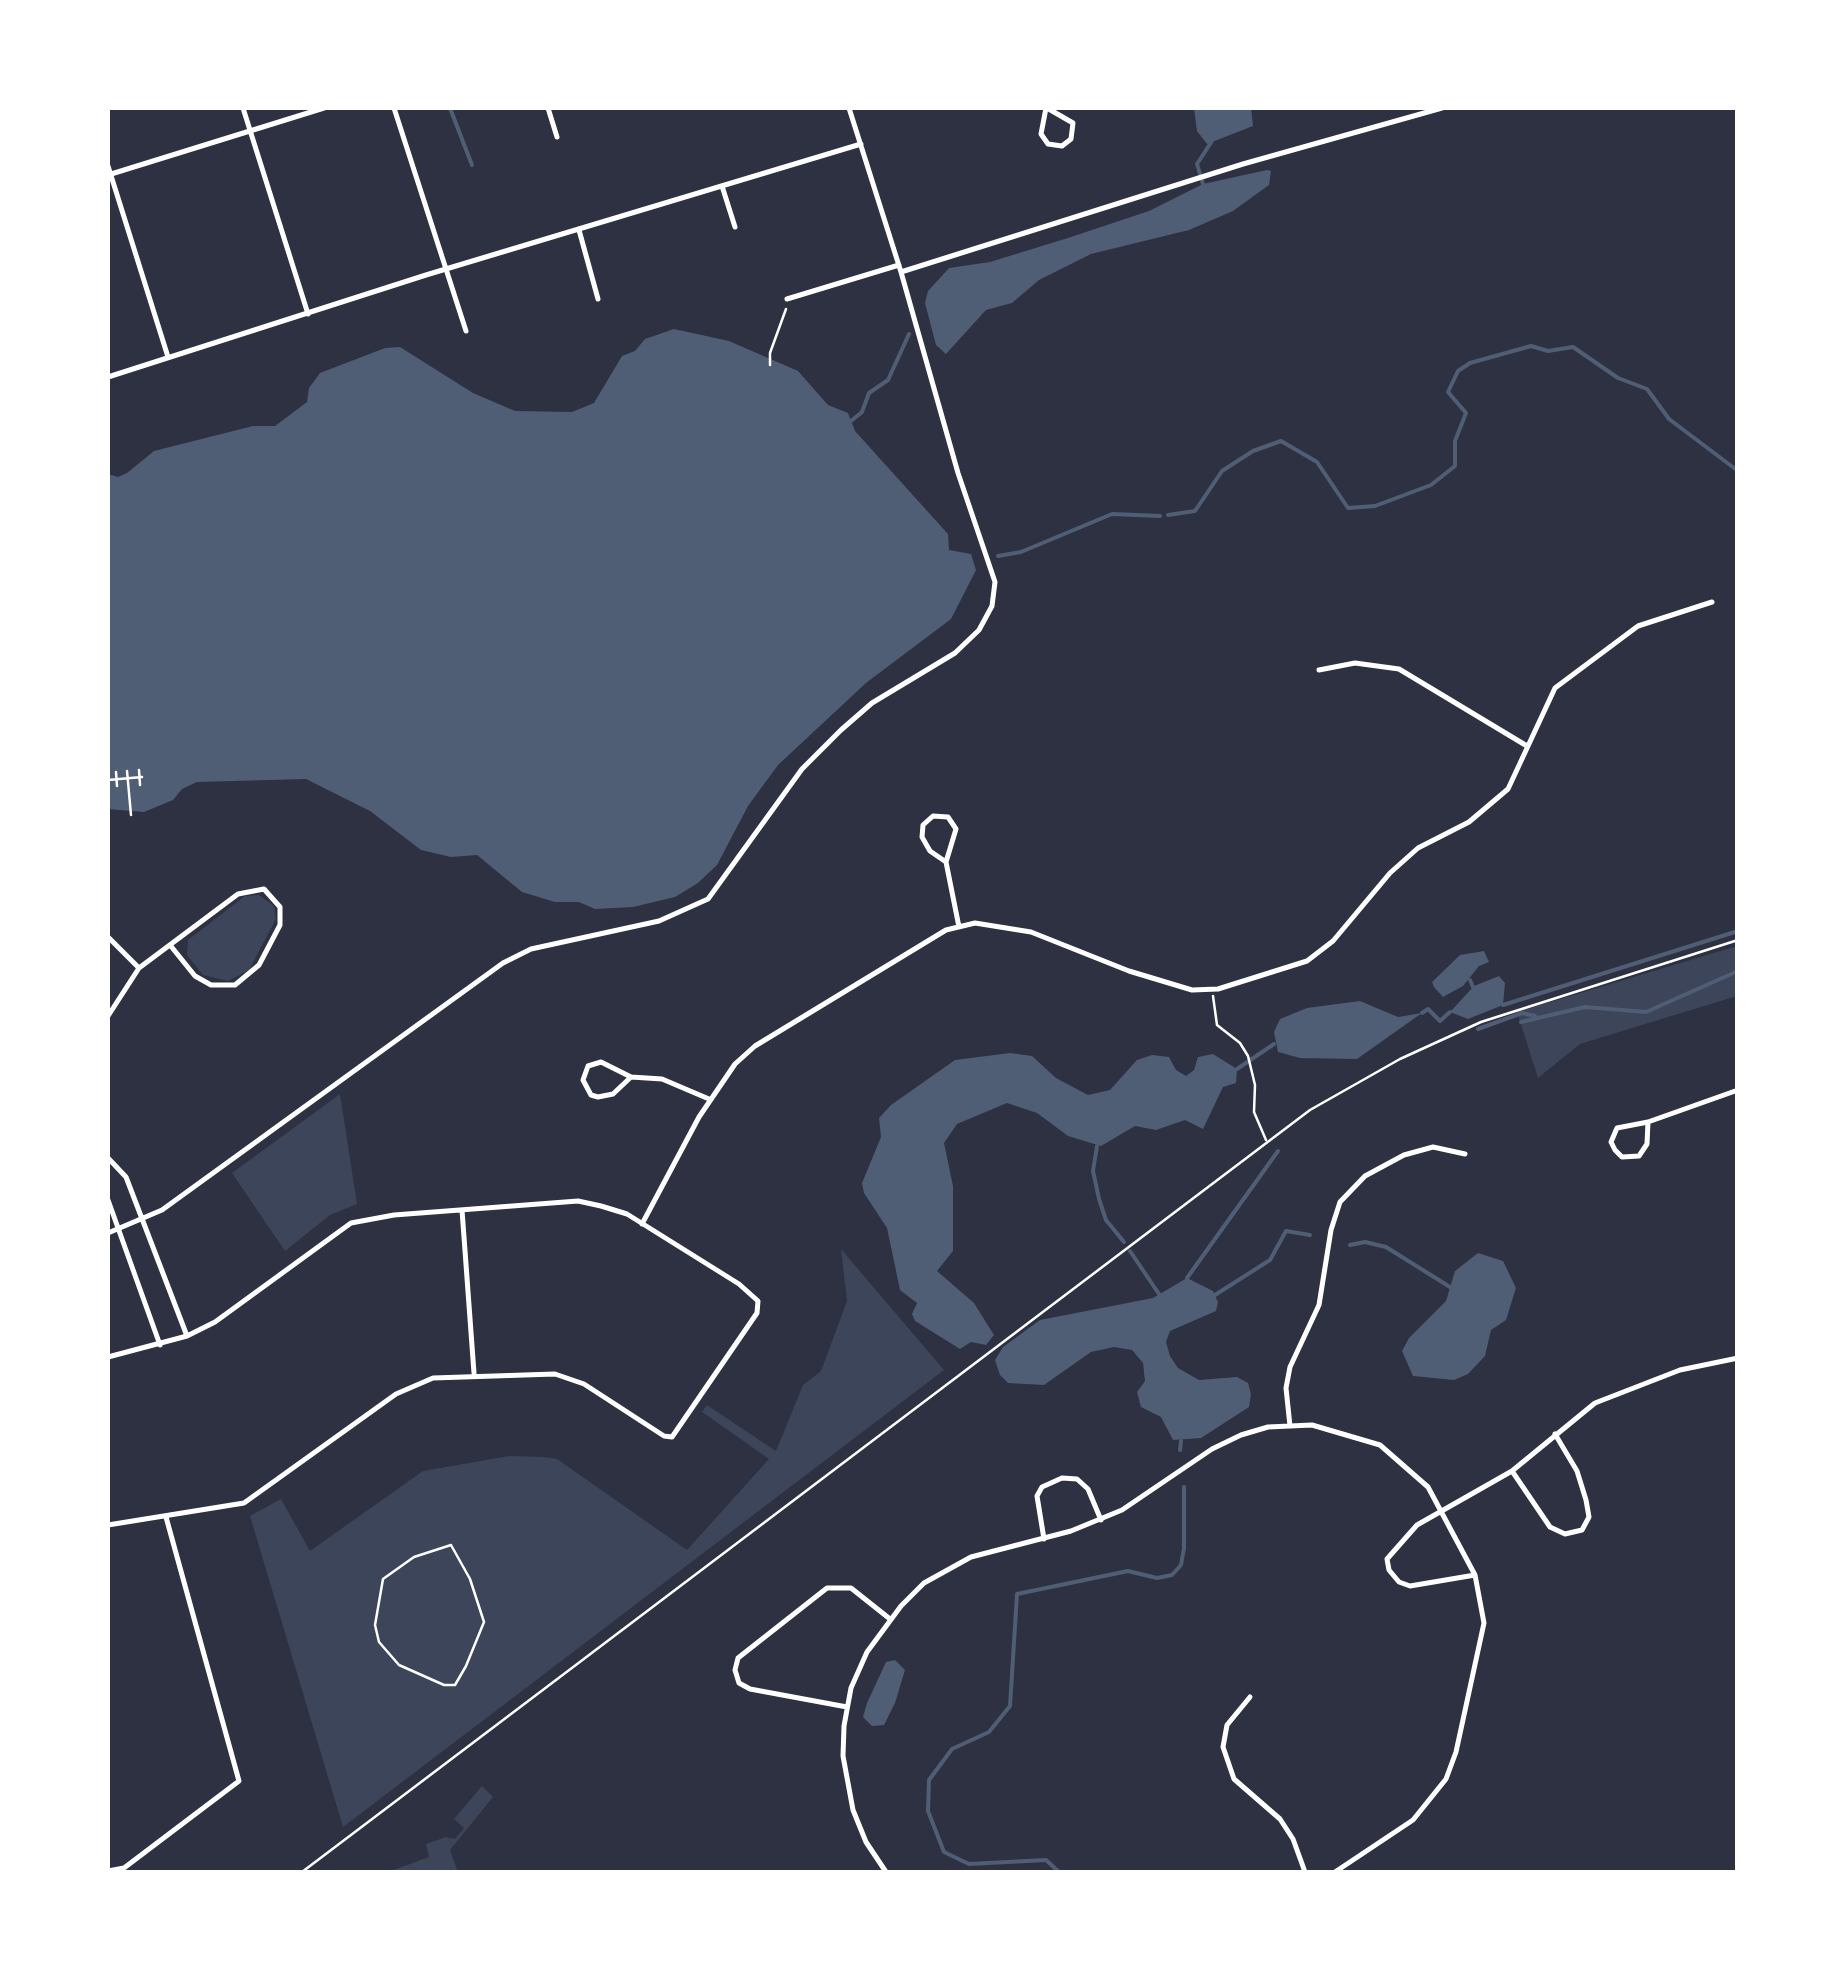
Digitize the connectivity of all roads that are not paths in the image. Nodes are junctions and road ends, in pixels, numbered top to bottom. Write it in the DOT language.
graph roads {
  1 [pos="243,108"];
  2 [pos="324,108"];
  3 [pos="394,108"];
  4 [pos="548,108"];
  5 [pos="850,108"];
  6 [pos="1047,108"];
  7 [pos="1442,108"];
  8 [pos="249,130"];
  9 [pos="557,137"];
  10 [pos="861,144"];
  11 [pos="108,166"];
  12 [pos="109,175"];
  13 [pos="722,186"];
  14 [pos="735,226"];
  15 [pos="579,230"];
  16 [pos="448,268"];
  17 [pos="900,268"];
  18 [pos="598,299"];
  19 [pos="787,302"];
  20 [pos="308,314"];
  21 [pos="466,331"];
  22 [pos="168,356"];
  23 [pos="108,377"];
  24 [pos="1712,602"];
  25 [pos="1319,670"];
  26 [pos="1527,746"];
  27 [pos="946,862"];
  28 [pos="959,927"];
  29 [pos="108,937"];
  30 [pos="170,945"];
  31 [pos="139,968"];
  32 [pos="108,1016"];
  33 [pos="631,1077"];
  34 [pos="1738,1090"];
  35 [pos="710,1099"];
  36 [pos="1648,1122"];
  37 [pos="1465,1154"];
  38 [pos="108,1158"];
  39 [pos="108,1200"];
  40 [pos="462,1210"];
  41 [pos="142,1221"];
  42 [pos="642,1224"];
  43 [pos="118,1230"];
  44 [pos="108,1233"];
  45 [pos="187,1336"];
  46 [pos="160,1345"];
  47 [pos="108,1357"];
  48 [pos="1738,1358"];
  49 [pos="474,1373"];
  50 [pos="1290,1426"];
  51 [pos="1555,1434"];
  52 [pos="1512,1471"];
  53 [pos="1443,1509"];
  54 [pos="166,1517"];
  55 [pos="1101,1520"];
  56 [pos="108,1525"];
  57 [pos="1044,1539"];
  58 [pos="1475,1574"];
  59 [pos="890,1619"];
  60 [pos="1250,1697"];
  61 [pos="847,1708"];
  62 [pos="108,1871"];
  63 [pos="886,1872"];
  64 [pos="1304,1872"];
  65 [pos="1335,1872"];
  1 -- 8 [label="street"];
  2 -- 8 [label="street"];
  3 -- 16 [label="street"];
  4 -- 9 [label="street"];
  5 -- 10 [label="street"];
  6 -- 6 [label="street"];
  7 -- 17 [label="street"];
  8 -- 12 [label="street"];
  8 -- 20 [label="street"];
  10 -- 13 [label="street"];
  10 -- 17 [label="street"];
  11 -- 12 [label="street"];
  12 -- 22 [label="street"];
  13 -- 14 [label="street"];
  13 -- 15 [label="street"];
  15 -- 16 [label="street"];
  15 -- 18 [label="street"];
  16 -- 20 [label="street"];
  16 -- 21 [label="street"];
  17 -- 19 [label="street"];
  17 -- 41 [label="street"];
  20 -- 22 [label="street"];
  22 -- 23 [label="street"];
  24 -- 26 [label="street"];
  25 -- 26 [label="street"];
  26 -- 28 [label="street"];
  27 -- 27 [label="street"];
  27 -- 28 [label="street"];
  28 -- 35 [label="street"];
  29 -- 31 [label="street"];
  30 -- 30 [label="street"];
  30 -- 31 [label="street"];
  31 -- 32 [label="street"];
  33 -- 33 [label="street"];
  33 -- 35 [label="street"];
  34 -- 36 [label="street"];
  35 -- 42 [label="street"];
  36 -- 36 [label="street"];
  37 -- 50 [label="street"];
  38 -- 41 [label="street"];
  39 -- 43 [label="street"];
  40 -- 42 [label="street"];
  40 -- 45 [label="street"];
  40 -- 49 [label="street"];
  41 -- 43 [label="street"];
  41 -- 45 [label="street"];
  42 -- 49 [label="street"];
  43 -- 44 [label="street"];
  43 -- 46 [label="street"];
  45 -- 46 [label="street"];
  46 -- 47 [label="street"];
  48 -- 51 [label="street"];
  49 -- 54 [label="street"];
  50 -- 53 [label="street"];
  50 -- 55 [label="street"];
  51 -- 52 [label="street"];
  51 -- 52 [label="street"];
  52 -- 53 [label="street"];
  53 -- 58 [label="street"];
  53 -- 58 [label="street"];
  54 -- 56 [label="street"];
  54 -- 62 [label="street"];
  55 -- 57 [label="street"];
  55 -- 57 [label="street"];
  57 -- 59 [label="street"];
  58 -- 65 [label="street"];
  59 -- 61 [label="street"];
  59 -- 61 [label="street"];
  60 -- 64 [label="street"];
  61 -- 63 [label="street"];
}
